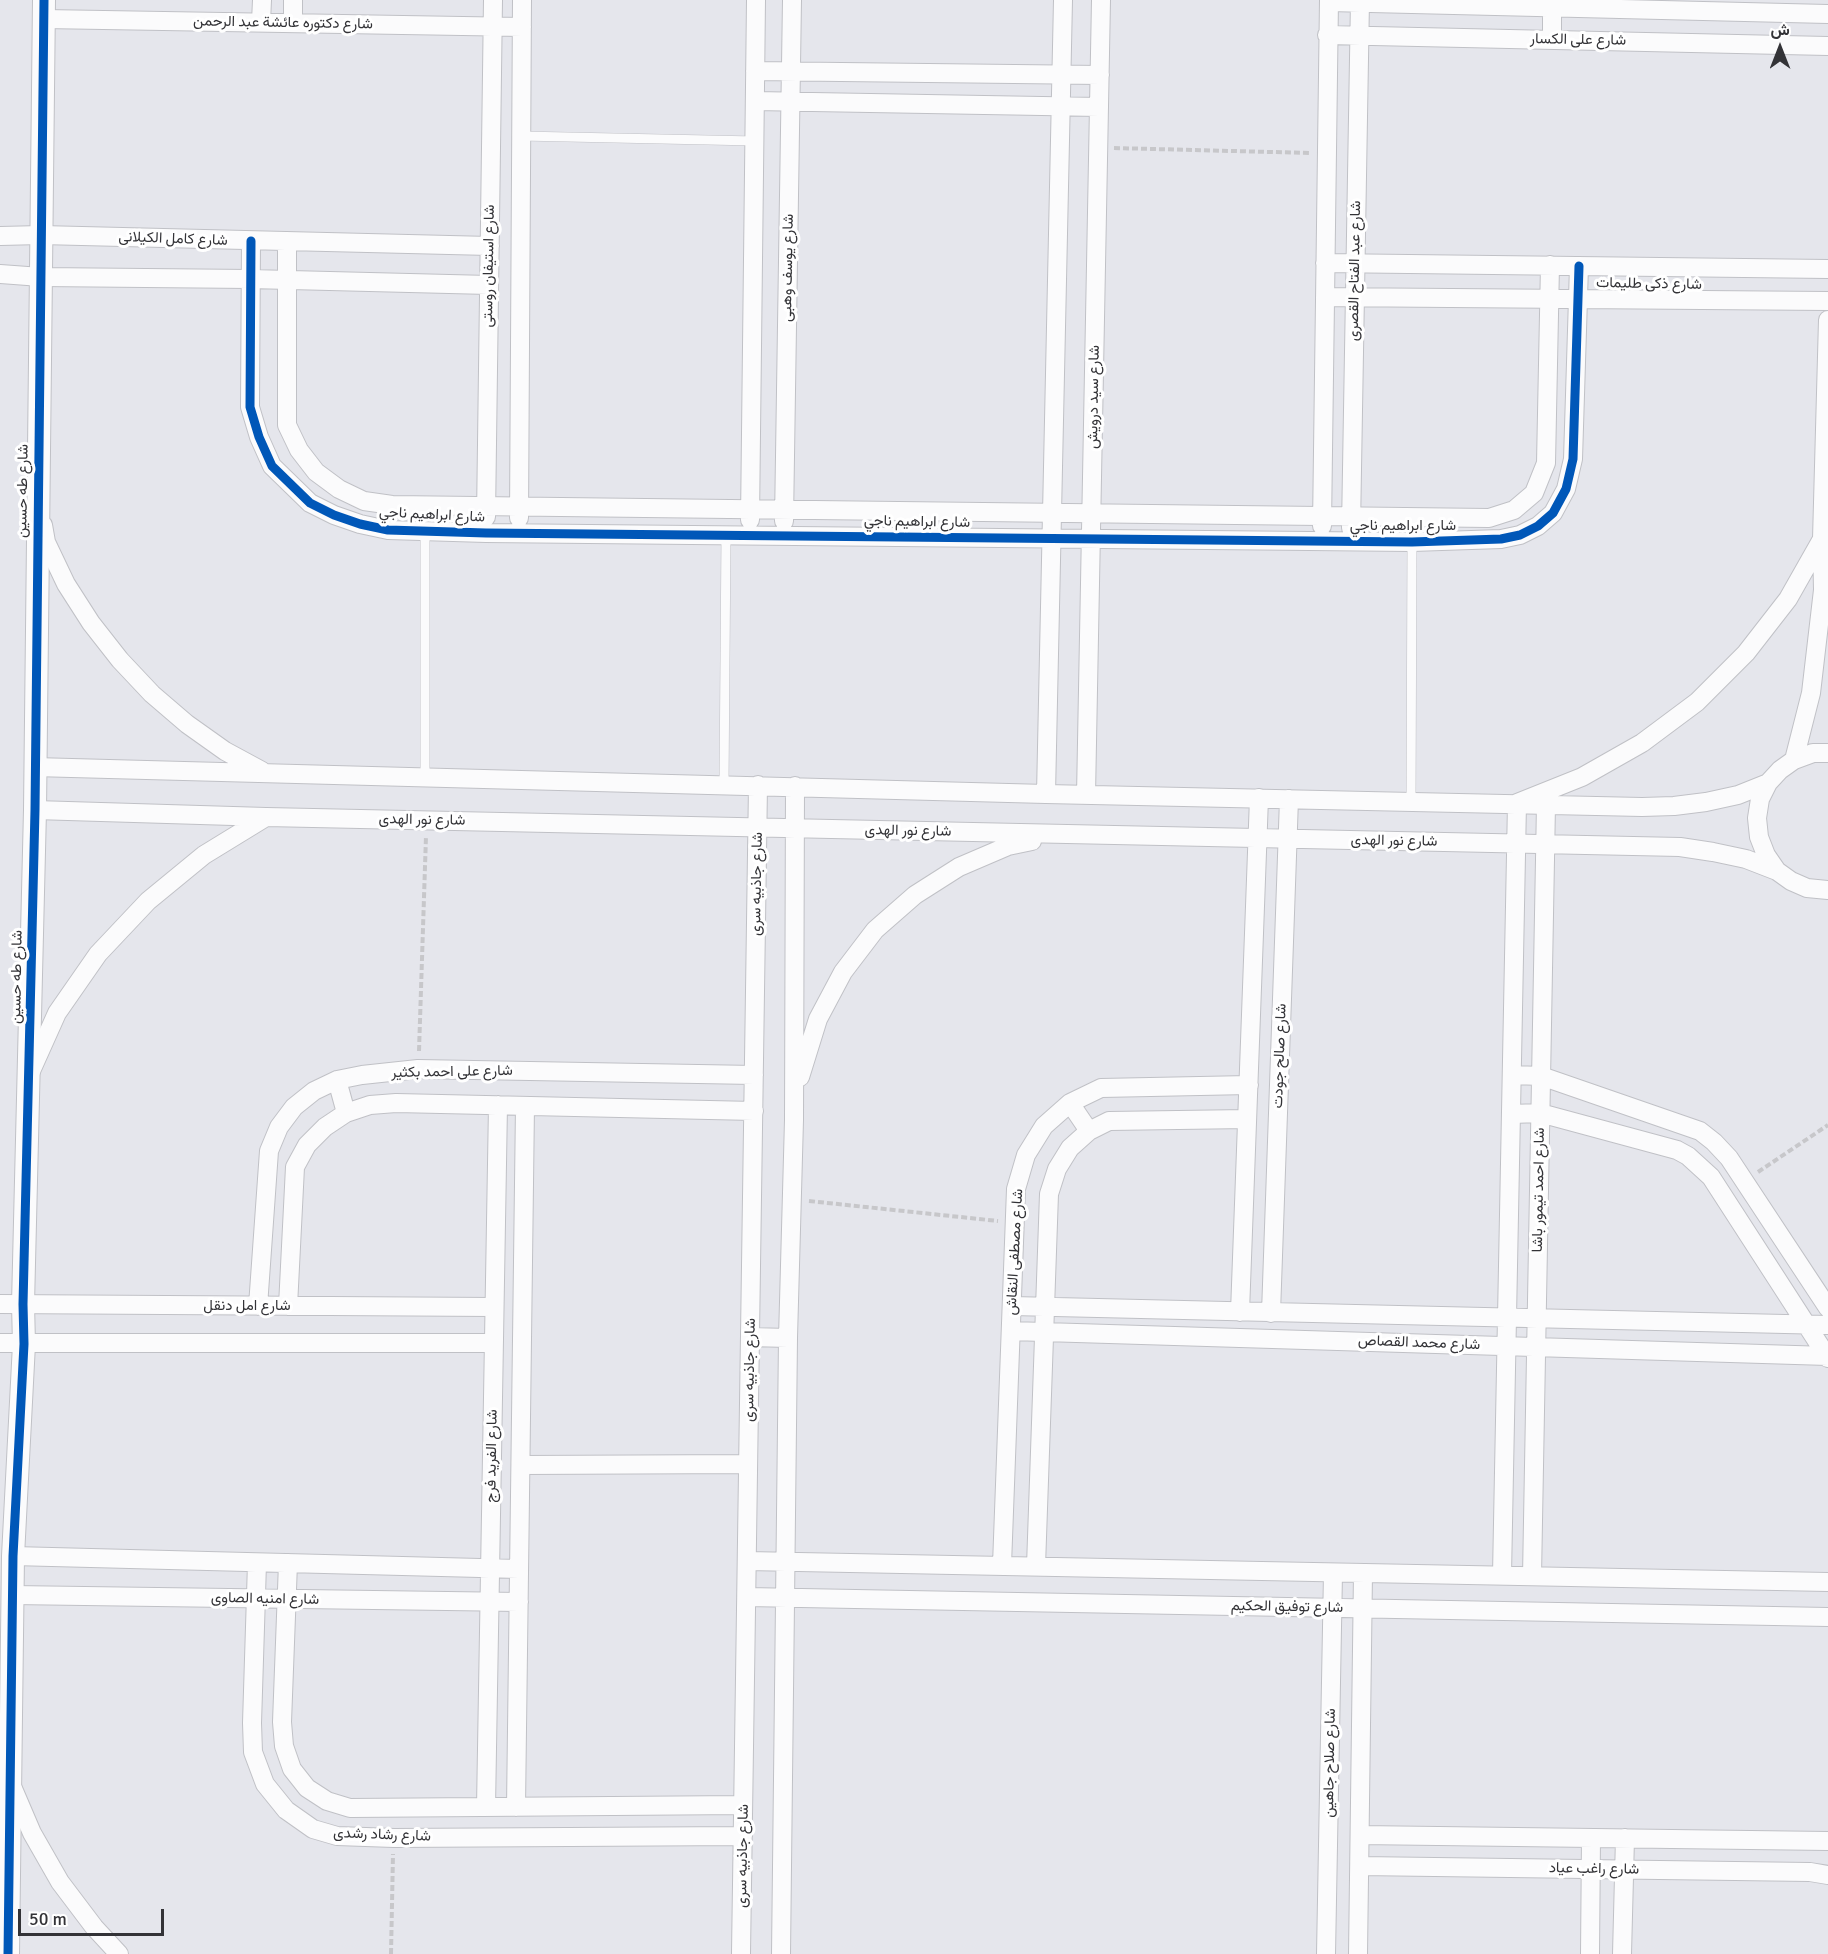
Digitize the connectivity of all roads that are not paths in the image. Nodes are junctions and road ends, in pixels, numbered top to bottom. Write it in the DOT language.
graph roads {
  1 [pos="262,0"];
  2 [pos="293,0"];
  3 [pos="493,0"];
  4 [pos="522,0"];
  5 [pos="756,0"];
  6 [pos="792,0"];
  7 [pos="1063,0"];
  8 [pos="1101,0"];
  9 [pos="1329,1"];
  10 [pos="1360,1"];
  11 [pos="1552,4"];
  12 [pos="1593,4"];
  13 [pos="44,10"];
  14 [pos="1828,14"];
  15 [pos="261,22"];
  16 [pos="293,23"];
  17 [pos="493,26"];
  18 [pos="522,27"];
  19 [pos="1328,35"];
  20 [pos="1359,36"];
  21 [pos="1552,40"];
  22 [pos="1593,41"];
  23 [pos="1828,46"];
  24 [pos="755,71"];
  25 [pos="791,71"];
  26 [pos="1062,75"];
  27 [pos="1100,75"];
  28 [pos="755,100"];
  29 [pos="790,102"];
  30 [pos="1061,106"];
  31 [pos="1100,107"];
  32 [pos="521,136"];
  33 [pos="754,141"];
  34 [pos="41,235"];
  35 [pos="0,236"];
  36 [pos="251,241"];
  37 [pos="287,242"];
  38 [pos="490,246"];
  39 [pos="1325,263"];
  40 [pos="1355,263"];
  41 [pos="1550,266"];
  42 [pos="1579,266"];
  43 [pos="1828,269"];
  44 [pos="0,274"];
  45 [pos="41,277"];
  46 [pos="250,279"];
  47 [pos="286,280"];
  48 [pos="489,285"];
  49 [pos="1325,297"];
  50 [pos="1355,297"];
  51 [pos="1550,298"];
  52 [pos="1578,299"];
  53 [pos="1828,301"];
  54 [pos="1828,320"];
  55 [pos="1534,492"];
  56 [pos="38,497"];
  57 [pos="486,507"];
  58 [pos="519,507"];
  59 [pos="750,510"];
  60 [pos="785,510"];
  61 [pos="1052,513"];
  62 [pos="1553,513"];
  63 [pos="1091,514"];
  64 [pos="1322,516"];
  65 [pos="1350,517"];
  66 [pos="425,531"];
  67 [pos="519,532"];
  68 [pos="486,533"];
  69 [pos="726,535"];
  70 [pos="750,535"];
  71 [pos="784,535"];
  72 [pos="1052,538"];
  73 [pos="1091,538"];
  74 [pos="1822,539"];
  75 [pos="1322,541"];
  76 [pos="1350,541"];
  77 [pos="1412,542"];
  78 [pos="1828,753"];
  79 [pos="1794,760"];
  80 [pos="34,767"];
  81 [pos="266,773"];
  82 [pos="425,777"];
  83 [pos="1768,783"];
  84 [pos="724,784"];
  85 [pos="759,785"];
  86 [pos="795,786"];
  87 [pos="1046,794"];
  88 [pos="1086,795"];
  89 [pos="1259,798"];
  90 [pos="1289,799"];
  91 [pos="1412,802"];
  92 [pos="1517,803"];
  93 [pos="1546,804"];
  94 [pos="35,810"];
  95 [pos="266,817"];
  96 [pos="758,828"];
  97 [pos="795,828"];
  98 [pos="1060,835"];
  99 [pos="1257,838"];
  100 [pos="1288,838"];
  101 [pos="1517,844"];
  102 [pos="1545,844"];
  103 [pos="1777,871"];
  104 [pos="1807,888"];
  105 [pos="1828,890"];
  106 [pos="1828,898"];
  107 [pos="1280,1069"];
  108 [pos="29,1075"];
  109 [pos="754,1075"];
  110 [pos="1513,1075"];
  111 [pos="1541,1076"];
  112 [pos="1249,1077"];
  113 [pos="337,1080"];
  114 [pos="1070,1103"];
  115 [pos="498,1105"];
  116 [pos="525,1106"];
  117 [pos="754,1112"];
  118 [pos="346,1113"];
  119 [pos="1540,1113"];
  120 [pos="1512,1114"];
  121 [pos="1247,1119"];
  122 [pos="794,1120"];
  123 [pos="1089,1131"];
  124 [pos="0,1304"];
  125 [pos="23,1304"];
  126 [pos="258,1306"];
  127 [pos="288,1306"];
  128 [pos="1012,1306"];
  129 [pos="494,1307"];
  130 [pos="1046,1307"];
  131 [pos="1828,1308"];
  132 [pos="1240,1312"];
  133 [pos="1271,1313"];
  134 [pos="1508,1318"];
  135 [pos="1537,1318"];
  136 [pos="1806,1325"];
  137 [pos="1828,1325"];
  138 [pos="1011,1331"];
  139 [pos="1045,1332"];
  140 [pos="750,1337"];
  141 [pos="788,1338"];
  142 [pos="0,1343"];
  143 [pos="494,1343"];
  144 [pos="24,1344"];
  145 [pos="1507,1346"];
  146 [pos="1536,1347"];
  147 [pos="1827,1356"];
  148 [pos="748,1464"];
  149 [pos="521,1465"];
  150 [pos="13,1556"];
  151 [pos="747,1561"];
  152 [pos="785,1562"];
  153 [pos="257,1563"];
  154 [pos="288,1563"];
  155 [pos="1002,1565"];
  156 [pos="1036,1566"];
  157 [pos="490,1568"];
  158 [pos="519,1569"];
  159 [pos="1333,1573"];
  160 [pos="1363,1573"];
  161 [pos="1502,1575"];
  162 [pos="1532,1576"];
  163 [pos="1828,1582"];
  164 [pos="12,1595"];
  165 [pos="747,1597"];
  166 [pos="256,1598"];
  167 [pos="785,1598"];
  168 [pos="287,1599"];
  169 [pos="489,1602"];
  170 [pos="519,1602"];
  171 [pos="1332,1608"];
  172 [pos="1363,1608"];
  173 [pos="1828,1617"];
  174 [pos="10,1781"];
  175 [pos="743,1805"];
  176 [pos="486,1807"];
  177 [pos="516,1807"];
  178 [pos="394,1808"];
  179 [pos="1360,1835"];
  180 [pos="743,1836"];
  181 [pos="394,1838"];
  182 [pos="1592,1838"];
  183 [pos="1625,1838"];
  184 [pos="1828,1841"];
  185 [pos="1359,1866"];
  186 [pos="1591,1869"];
  187 [pos="1624,1869"];
  188 [pos="1828,1875"];
  189 [pos="8,1954"];
  190 [pos="119,1954"];
  191 [pos="741,1954"];
  192 [pos="781,1954"];
  193 [pos="1326,1954"];
  194 [pos="1359,1954"];
  195 [pos="1590,1954"];
  196 [pos="1622,1954"];
  1 -- 15 [label="street"];
  2 -- 16 [label="street"];
  3 -- 17 [label="street, شارع استيفان روستى"];
  4 -- 18 [label="street, شارع استيفان روستى"];
  5 -- 24 [label="street"];
  6 -- 25 [label="street, شارع يوسف وهبى"];
  7 -- 26 [label="street"];
  8 -- 27 [label="street, شارع سيد درويش"];
  9 -- 10 [label="street"];
  9 -- 19 [label="street, شارع عبد الفتاح القصرى"];
  10 -- 11 [label="street"];
  10 -- 20 [label="street, شارع عبد الفتاح القصرى"];
  11 -- 12 [label="street"];
  11 -- 21 [label="street"];
  12 -- 14 [label="street"];
  12 -- 22 [label="street"];
  13 -- 15 [label="street, شارع دكتوره عائشة عبد الرحمن"];
  13 -- 34 [label="street, شارع طه حسين"];
  15 -- 16 [label="street, شارع دكتوره عائشة عبد الرحمن"];
  16 -- 17 [label="street, شارع دكتوره عائشة عبد الرحمن"];
  17 -- 18 [label="street, شارع دكتوره عائشة عبد الرحمن"];
  17 -- 38 [label="street, شارع استيفان روستى"];
  18 -- 32 [label="street, شارع استيفان روستى"];
  19 -- 20 [label="street, شارع على الكسار"];
  19 -- 39 [label="street, شارع عبد الفتاح القصرى"];
  20 -- 21 [label="street, شارع على الكسار"];
  20 -- 40 [label="street, شارع عبد الفتاح القصرى"];
  21 -- 22 [label="street, شارع على الكسار"];
  22 -- 23 [label="street, شارع على الكسار"];
  24 -- 25 [label="street"];
  24 -- 28 [label="street"];
  25 -- 26 [label="street"];
  25 -- 29 [label="street, شارع يوسف وهبى"];
  26 -- 27 [label="street"];
  26 -- 30 [label="street"];
  27 -- 31 [label="street, شارع سيد درويش"];
  28 -- 29 [label="street"];
  28 -- 33 [label="street"];
  29 -- 30 [label="street"];
  29 -- 60 [label="street, شارع يوسف وهبى"];
  30 -- 31 [label="street"];
  30 -- 61 [label="street"];
  31 -- 63 [label="street, شارع سيد درويش"];
  32 -- 33 [label="lane"];
  32 -- 58 [label="street, شارع استيفان روستى"];
  33 -- 59 [label="street"];
  34 -- 35 [label="street, شارع كامل الكيلانى"];
  34 -- 36 [label="street, شارع كامل الكيلانى"];
  34 -- 45 [label="street, شارع طه حسين"];
  36 -- 37 [label="street, شارع كامل الكيلانى"];
  36 -- 46 [label="street, شارع ابراهيم ناجي"];
  37 -- 38 [label="street, شارع كامل الكيلانى"];
  37 -- 47 [label="street, شارع ابراهيم ناجي"];
  38 -- 48 [label="street, شارع استيفان روستى"];
  39 -- 40 [label="street, شارع ذكى طليمات"];
  39 -- 49 [label="street, شارع عبد الفتاح القصرى"];
  40 -- 41 [label="street, شارع ذكى طليمات"];
  40 -- 50 [label="street, شارع عبد الفتاح القصرى"];
  41 -- 42 [label="street, شارع ذكى طليمات"];
  41 -- 51 [label="street, شارع ابراهيم ناجي"];
  42 -- 43 [label="street, شارع ذكى طليمات"];
  42 -- 52 [label="street, شارع ابراهيم ناجي"];
  44 -- 45 [label="street"];
  45 -- 46 [label="street"];
  45 -- 56 [label="street, شارع طه حسين"];
  46 -- 47 [label="street"];
  46 -- 66 [label="street, شارع ابراهيم ناجي"];
  47 -- 48 [label="street"];
  47 -- 57 [label="street, شارع ابراهيم ناجي"];
  48 -- 57 [label="street, شارع استيفان روستى"];
  49 -- 50 [label="street, شارع ذكى طليمات"];
  49 -- 64 [label="street, شارع عبد الفتاح القصرى"];
  50 -- 51 [label="street, شارع ذكى طليمات"];
  50 -- 65 [label="street, شارع عبد الفتاح القصرى"];
  51 -- 52 [label="street, شارع ذكى طليمات"];
  51 -- 55 [label="street, شارع ابراهيم ناجي"];
  52 -- 53 [label="street, شارع ذكى طليمات"];
  52 -- 62 [label="street, شارع ابراهيم ناجي"];
  54 -- 74 [label="street"];
  55 -- 62 [label="street"];
  55 -- 65 [label="street, شارع ابراهيم ناجي"];
  56 -- 80 [label="street, شارع طه حسين"];
  56 -- 81 [label="street"];
  57 -- 58 [label="street, شارع ابراهيم ناجي"];
  57 -- 68 [label="street, شارع استيفان روستى"];
  58 -- 59 [label="street, شارع ابراهيم ناجي"];
  58 -- 67 [label="street, شارع استيفان روستى"];
  59 -- 60 [label="street, شارع ابراهيم ناجي"];
  59 -- 70 [label="street"];
  60 -- 61 [label="street, شارع ابراهيم ناجي"];
  60 -- 71 [label="street, شارع يوسف وهبى"];
  61 -- 63 [label="street, شارع ابراهيم ناجي"];
  61 -- 72 [label="street"];
  62 -- 77 [label="street, شارع ابراهيم ناجي"];
  63 -- 64 [label="street, شارع ابراهيم ناجي"];
  63 -- 73 [label="street, شارع سيد درويش"];
  64 -- 65 [label="street, شارع ابراهيم ناجي"];
  64 -- 75 [label="street, شارع عبد الفتاح القصرى"];
  65 -- 76 [label="street, شارع عبد الفتاح القصرى"];
  66 -- 68 [label="street, شارع ابراهيم ناجي"];
  66 -- 82 [label="lane"];
  67 -- 68 [label="street, شارع ابراهيم ناجي"];
  67 -- 69 [label="street, شارع ابراهيم ناجي"];
  69 -- 70 [label="street, شارع ابراهيم ناجي"];
  69 -- 84 [label="lane"];
  70 -- 71 [label="street, شارع ابراهيم ناجي"];
  71 -- 72 [label="street, شارع ابراهيم ناجي"];
  72 -- 73 [label="street, شارع ابراهيم ناجي"];
  72 -- 87 [label="street"];
  73 -- 75 [label="street, شارع ابراهيم ناجي"];
  73 -- 88 [label="street, شارع سيد درويش"];
  74 -- 79 [label="street"];
  74 -- 92 [label="street"];
  75 -- 76 [label="street, شارع ابراهيم ناجي"];
  76 -- 77 [label="street, شارع ابراهيم ناجي"];
  77 -- 91 [label="lane"];
  78 -- 79 [label="street"];
  79 -- 83 [label="street"];
  80 -- 81 [label="street"];
  80 -- 94 [label="street, شارع طه حسين"];
  81 -- 82 [label="street"];
  82 -- 84 [label="street"];
  83 -- 93 [label="street"];
  83 -- 103 [label="street"];
  84 -- 85 [label="street"];
  85 -- 86 [label="street"];
  85 -- 96 [label="street, شارع جاذبيه سرى"];
  86 -- 87 [label="street"];
  86 -- 97 [label="street"];
  87 -- 88 [label="street"];
  88 -- 89 [label="street"];
  89 -- 90 [label="street"];
  89 -- 99 [label="street, شارع صالح جودت"];
  90 -- 91 [label="street"];
  90 -- 100 [label="street, شارع صالح جودت"];
  91 -- 92 [label="street"];
  92 -- 93 [label="street"];
  92 -- 101 [label="street, شارع احمد تيمور باشا"];
  93 -- 102 [label="street, شارع احمد تيمور باشا"];
  94 -- 95 [label="street, شارع نور الهدى"];
  94 -- 108 [label="street, شارع طه حسين"];
  95 -- 96 [label="street, شارع نور الهدى"];
  95 -- 108 [label="street"];
  96 -- 97 [label="street, شارع نور الهدى"];
  96 -- 109 [label="street, شارع جاذبيه سرى"];
  97 -- 98 [label="street, شارع نور الهدى"];
  97 -- 122 [label="street"];
  98 -- 99 [label="street, شارع نور الهدى"];
  98 -- 122 [label="street"];
  99 -- 100 [label="street, شارع نور الهدى"];
  99 -- 112 [label="street, شارع صالح جودت"];
  100 -- 101 [label="street, شارع نور الهدى"];
  100 -- 107 [label="street, شارع صالح جودت"];
  101 -- 102 [label="street, شارع نور الهدى"];
  101 -- 110 [label="street, شارع احمد تيمور باشا"];
  102 -- 103 [label="street, شارع نور الهدى"];
  102 -- 111 [label="street, شارع احمد تيمور باشا"];
  103 -- 104 [label="street, شارع نور الهدى"];
  104 -- 105 [label="street"];
  104 -- 106 [label="street, شارع نور الهدى"];
  107 -- 112 [label="street, شارع مصطفى النقاش"];
  107 -- 133 [label="street, شارع صالح جودت"];
  108 -- 125 [label="street, شارع طه حسين"];
  109 -- 113 [label="street, شارع على احمد بكثير"];
  109 -- 117 [label="street, شارع جاذبيه سرى"];
  110 -- 111 [label="street"];
  110 -- 120 [label="street, شارع احمد تيمور باشا"];
  111 -- 119 [label="street, شارع احمد تيمور باشا"];
  111 -- 131 [label="street"];
  112 -- 114 [label="street, شارع مصطفى النقاش"];
  112 -- 121 [label="street, شارع صالح جودت"];
  113 -- 118 [label="street"];
  113 -- 126 [label="street, شارع على احمد بكثير"];
  114 -- 123 [label="street"];
  114 -- 128 [label="street, شارع مصطفى النقاش"];
  115 -- 116 [label="street, شارع على احمد بكثير"];
  115 -- 118 [label="street, شارع على احمد بكثير"];
  115 -- 129 [label="street, شارع الفريد فرج"];
  116 -- 117 [label="street, شارع على احمد بكثير"];
  116 -- 149 [label="street, شارع الفريد فرج"];
  117 -- 140 [label="street, شارع جاذبيه سرى"];
  118 -- 127 [label="street, شارع على احمد بكثير"];
  119 -- 120 [label="street, شارع محمد القصاص"];
  119 -- 135 [label="street, شارع احمد تيمور باشا"];
  119 -- 136 [label="street, شارع محمد القصاص"];
  120 -- 134 [label="street, شارع احمد تيمور باشا"];
  121 -- 123 [label="street, شارع مصطفى النقاش"];
  121 -- 132 [label="street, شارع صالح جودت"];
  122 -- 141 [label="street"];
  123 -- 130 [label="street, شارع مصطفى النقاش"];
  124 -- 125 [label="street, شارع امل دنقل"];
  125 -- 126 [label="street, شارع امل دنقل"];
  125 -- 144 [label="street, شارع طه حسين"];
  126 -- 127 [label="street, شارع امل دنقل"];
  127 -- 129 [label="street, شارع امل دنقل"];
  128 -- 130 [label="street, شارع محمد القصاص"];
  128 -- 138 [label="street, شارع مصطفى النقاش"];
  129 -- 143 [label="street, شارع الفريد فرج"];
  130 -- 132 [label="street, شارع محمد القصاص"];
  130 -- 139 [label="street, شارع مصطفى النقاش"];
  132 -- 133 [label="street, شارع محمد القصاص"];
  133 -- 134 [label="street, شارع محمد القصاص"];
  134 -- 135 [label="street, شارع محمد القصاص"];
  134 -- 145 [label="street, شارع احمد تيمور باشا"];
  135 -- 136 [label="street, شارع محمد القصاص"];
  135 -- 146 [label="street, شارع احمد تيمور باشا"];
  136 -- 137 [label="street, شارع محمد القصاص"];
  136 -- 147 [label="street, شارع محمد القصاص"];
  138 -- 139 [label="street, شارع محمد القصاص"];
  138 -- 155 [label="street, شارع مصطفى النقاش"];
  139 -- 145 [label="street, شارع محمد القصاص"];
  139 -- 156 [label="street, شارع مصطفى النقاش"];
  140 -- 141 [label="street"];
  140 -- 148 [label="street, شارع جاذبيه سرى"];
  141 -- 152 [label="street"];
  142 -- 144 [label="street"];
  143 -- 144 [label="street"];
  143 -- 157 [label="street, شارع الفريد فرج"];
  144 -- 150 [label="street, شارع طه حسين"];
  145 -- 146 [label="street, شارع محمد القصاص"];
  145 -- 161 [label="street, شارع احمد تيمور باشا"];
  146 -- 147 [label="street, شارع محمد القصاص"];
  146 -- 162 [label="street, شارع احمد تيمور باشا"];
  148 -- 149 [label="street"];
  148 -- 151 [label="street, شارع جاذبيه سرى"];
  149 -- 158 [label="street, شارع الفريد فرج"];
  150 -- 153 [label="street"];
  150 -- 164 [label="street, شارع طه حسين"];
  151 -- 152 [label="street"];
  151 -- 165 [label="street, شارع جاذبيه سرى"];
  152 -- 155 [label="street"];
  152 -- 167 [label="street"];
  153 -- 154 [label="street"];
  153 -- 166 [label="street, شارع رشاد رشدى"];
  154 -- 157 [label="street"];
  154 -- 168 [label="street, شارع رشاد رشدى"];
  155 -- 156 [label="street"];
  156 -- 159 [label="street"];
  157 -- 158 [label="street"];
  157 -- 169 [label="street, شارع الفريد فرج"];
  158 -- 170 [label="street, شارع الفريد فرج"];
  159 -- 160 [label="street"];
  159 -- 171 [label="street, شارع صلاح جاهين"];
  160 -- 161 [label="street"];
  160 -- 172 [label="street, شارع صلاح جاهين"];
  161 -- 162 [label="street"];
  162 -- 163 [label="street"];
  164 -- 166 [label="street, شارع امنيه الصاوى"];
  164 -- 174 [label="street, شارع طه حسين"];
  165 -- 167 [label="street, شارع توفيق الحكيم"];
  165 -- 175 [label="street, شارع جاذبيه سرى"];
  166 -- 168 [label="street, شارع امنيه الصاوى"];
  166 -- 181 [label="street, شارع رشاد رشدى"];
  167 -- 171 [label="street, شارع توفيق الحكيم"];
  167 -- 192 [label="street"];
  168 -- 169 [label="street, شارع امنيه الصاوى"];
  168 -- 178 [label="street, شارع رشاد رشدى"];
  169 -- 170 [label="street, شارع امنيه الصاوى"];
  169 -- 176 [label="street, شارع الفريد فرج"];
  170 -- 177 [label="street, شارع الفريد فرج"];
  171 -- 172 [label="street, شارع توفيق الحكيم"];
  171 -- 193 [label="street, شارع صلاح جاهين"];
  172 -- 173 [label="street, شارع توفيق الحكيم"];
  172 -- 179 [label="street, شارع صلاح جاهين"];
  174 -- 189 [label="street, شارع طه حسين"];
  174 -- 190 [label="street"];
  175 -- 177 [label="street, شارع رشاد رشدى"];
  175 -- 180 [label="street, شارع جاذبيه سرى"];
  176 -- 177 [label="street, شارع رشاد رشدى"];
  176 -- 178 [label="street, شارع رشاد رشدى"];
  178 -- 181 [label="street"];
  179 -- 182 [label="street, شارع راغب عياد"];
  179 -- 185 [label="street, شارع صلاح جاهين"];
  180 -- 181 [label="street, شارع رشاد رشدى"];
  180 -- 191 [label="street, شارع جاذبيه سرى"];
  182 -- 183 [label="street, شارع راغب عياد"];
  182 -- 186 [label="street"];
  183 -- 184 [label="street, شارع راغب عياد"];
  183 -- 187 [label="street"];
  185 -- 186 [label="street, شارع راغب عياد"];
  185 -- 194 [label="street, شارع صلاح جاهين"];
  186 -- 187 [label="street, شارع راغب عياد"];
  186 -- 195 [label="street"];
  187 -- 188 [label="street, شارع راغب عياد"];
  187 -- 196 [label="street"];
}
